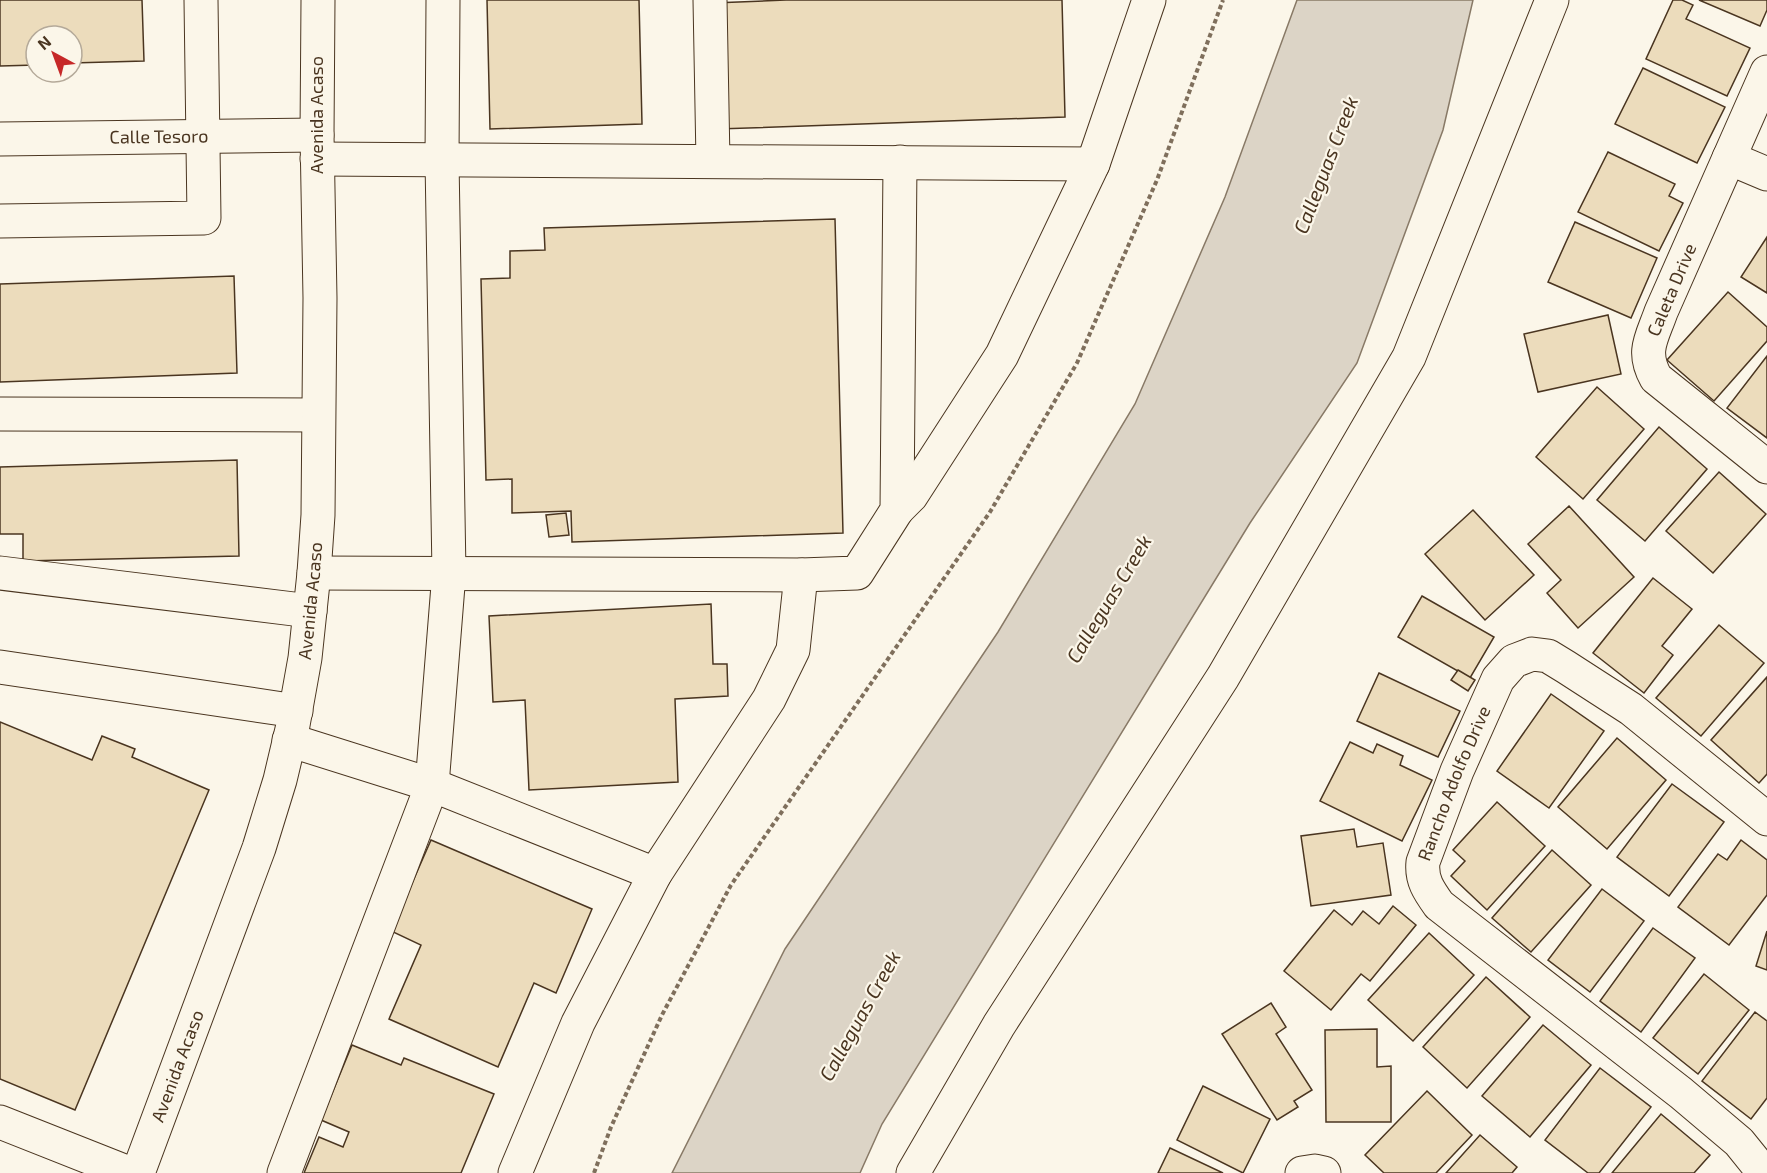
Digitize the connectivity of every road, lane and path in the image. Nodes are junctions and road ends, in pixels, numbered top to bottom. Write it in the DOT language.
graph roads {
  1 [pos="201,0"];
  2 [pos="318,0"];
  3 [pos="443,0"];
  4 [pos="710,0"];
  5 [pos="1149,0"];
  6 [pos="1223,0"];
  7 [pos="1552,0"];
  8 [pos="1767,72"];
  9 [pos="202,136"];
  10 [pos="0,139"];
  11 [pos="317,147"];
  12 [pos="1729,158"];
  13 [pos="442,160"];
  14 [pos="713,161"];
  15 [pos="900,162"];
  16 [pos="1093,164"];
  17 [pos="1767,174"];
  18 [pos="0,221"];
  19 [pos="0,414"];
  20 [pos="318,415"];
  21 [pos="1767,467"];
  22 [pos="897,510"];
  23 [pos="0,573"];
  24 [pos="314,573"];
  25 [pos="449,573"];
  26 [pos="801,575"];
  27 [pos="310,611"];
  28 [pos="0,667"];
  29 [pos="293,726"];
  30 [pos="432,785"];
  31 [pos="1767,819"];
  32 [pos="655,874"];
  33 [pos="0,1122"];
  34 [pos="129,1173"];
  35 [pos="138,1173"];
  36 [pos="284,1173"];
  37 [pos="515,1173"];
  38 [pos="594,1173"];
  39 [pos="913,1173"];
  40 [pos="1302,1173"];
  41 [pos="1324,1173"];
  42 [pos="1764,1173"];
  1 -- 9 [label="street"];
  2 -- 11 [label="street, Avenida Acaso"];
  3 -- 13 [label="street"];
  4 -- 14 [label="street"];
  5 -- 16 [label="street"];
  6 -- 38 [label="path"];
  7 -- 39 [label="street"];
  8 -- 12 [label="street, Caleta Drive"];
  9 -- 10 [label="street, Calle Tesoro"];
  9 -- 11 [label="street, Calle Tesoro"];
  9 -- 18 [label="street"];
  11 -- 13 [label="street, Calle Tesoro"];
  11 -- 20 [label="street, Avenida Acaso"];
  12 -- 17 [label="street"];
  12 -- 21 [label="street, Caleta Drive"];
  13 -- 14 [label="street, Calle Tesoro"];
  13 -- 25 [label="street"];
  14 -- 15 [label="street, Calle Tesoro"];
  15 -- 16 [label="street, Calle Tesoro"];
  15 -- 22 [label="street"];
  16 -- 22 [label="street"];
  19 -- 20 [label="street"];
  20 -- 24 [label="street, Avenida Acaso"];
  22 -- 26 [label="street"];
  23 -- 27 [label="street"];
  24 -- 25 [label="street"];
  24 -- 27 [label="street, Avenida Acaso"];
  25 -- 26 [label="street"];
  25 -- 30 [label="street"];
  26 -- 32 [label="street"];
  27 -- 29 [label="street, Avenida Acaso"];
  28 -- 29 [label="street"];
  29 -- 30 [label="street"];
  29 -- 35 [label="street, Avenida Acaso"];
  30 -- 32 [label="street"];
  30 -- 36 [label="street"];
  31 -- 42 [label="street, Rancho Adolfo Drive"];
  32 -- 37 [label="street"];
  33 -- 34 [label="street"];
  40 -- 41 [label="street"];
}
